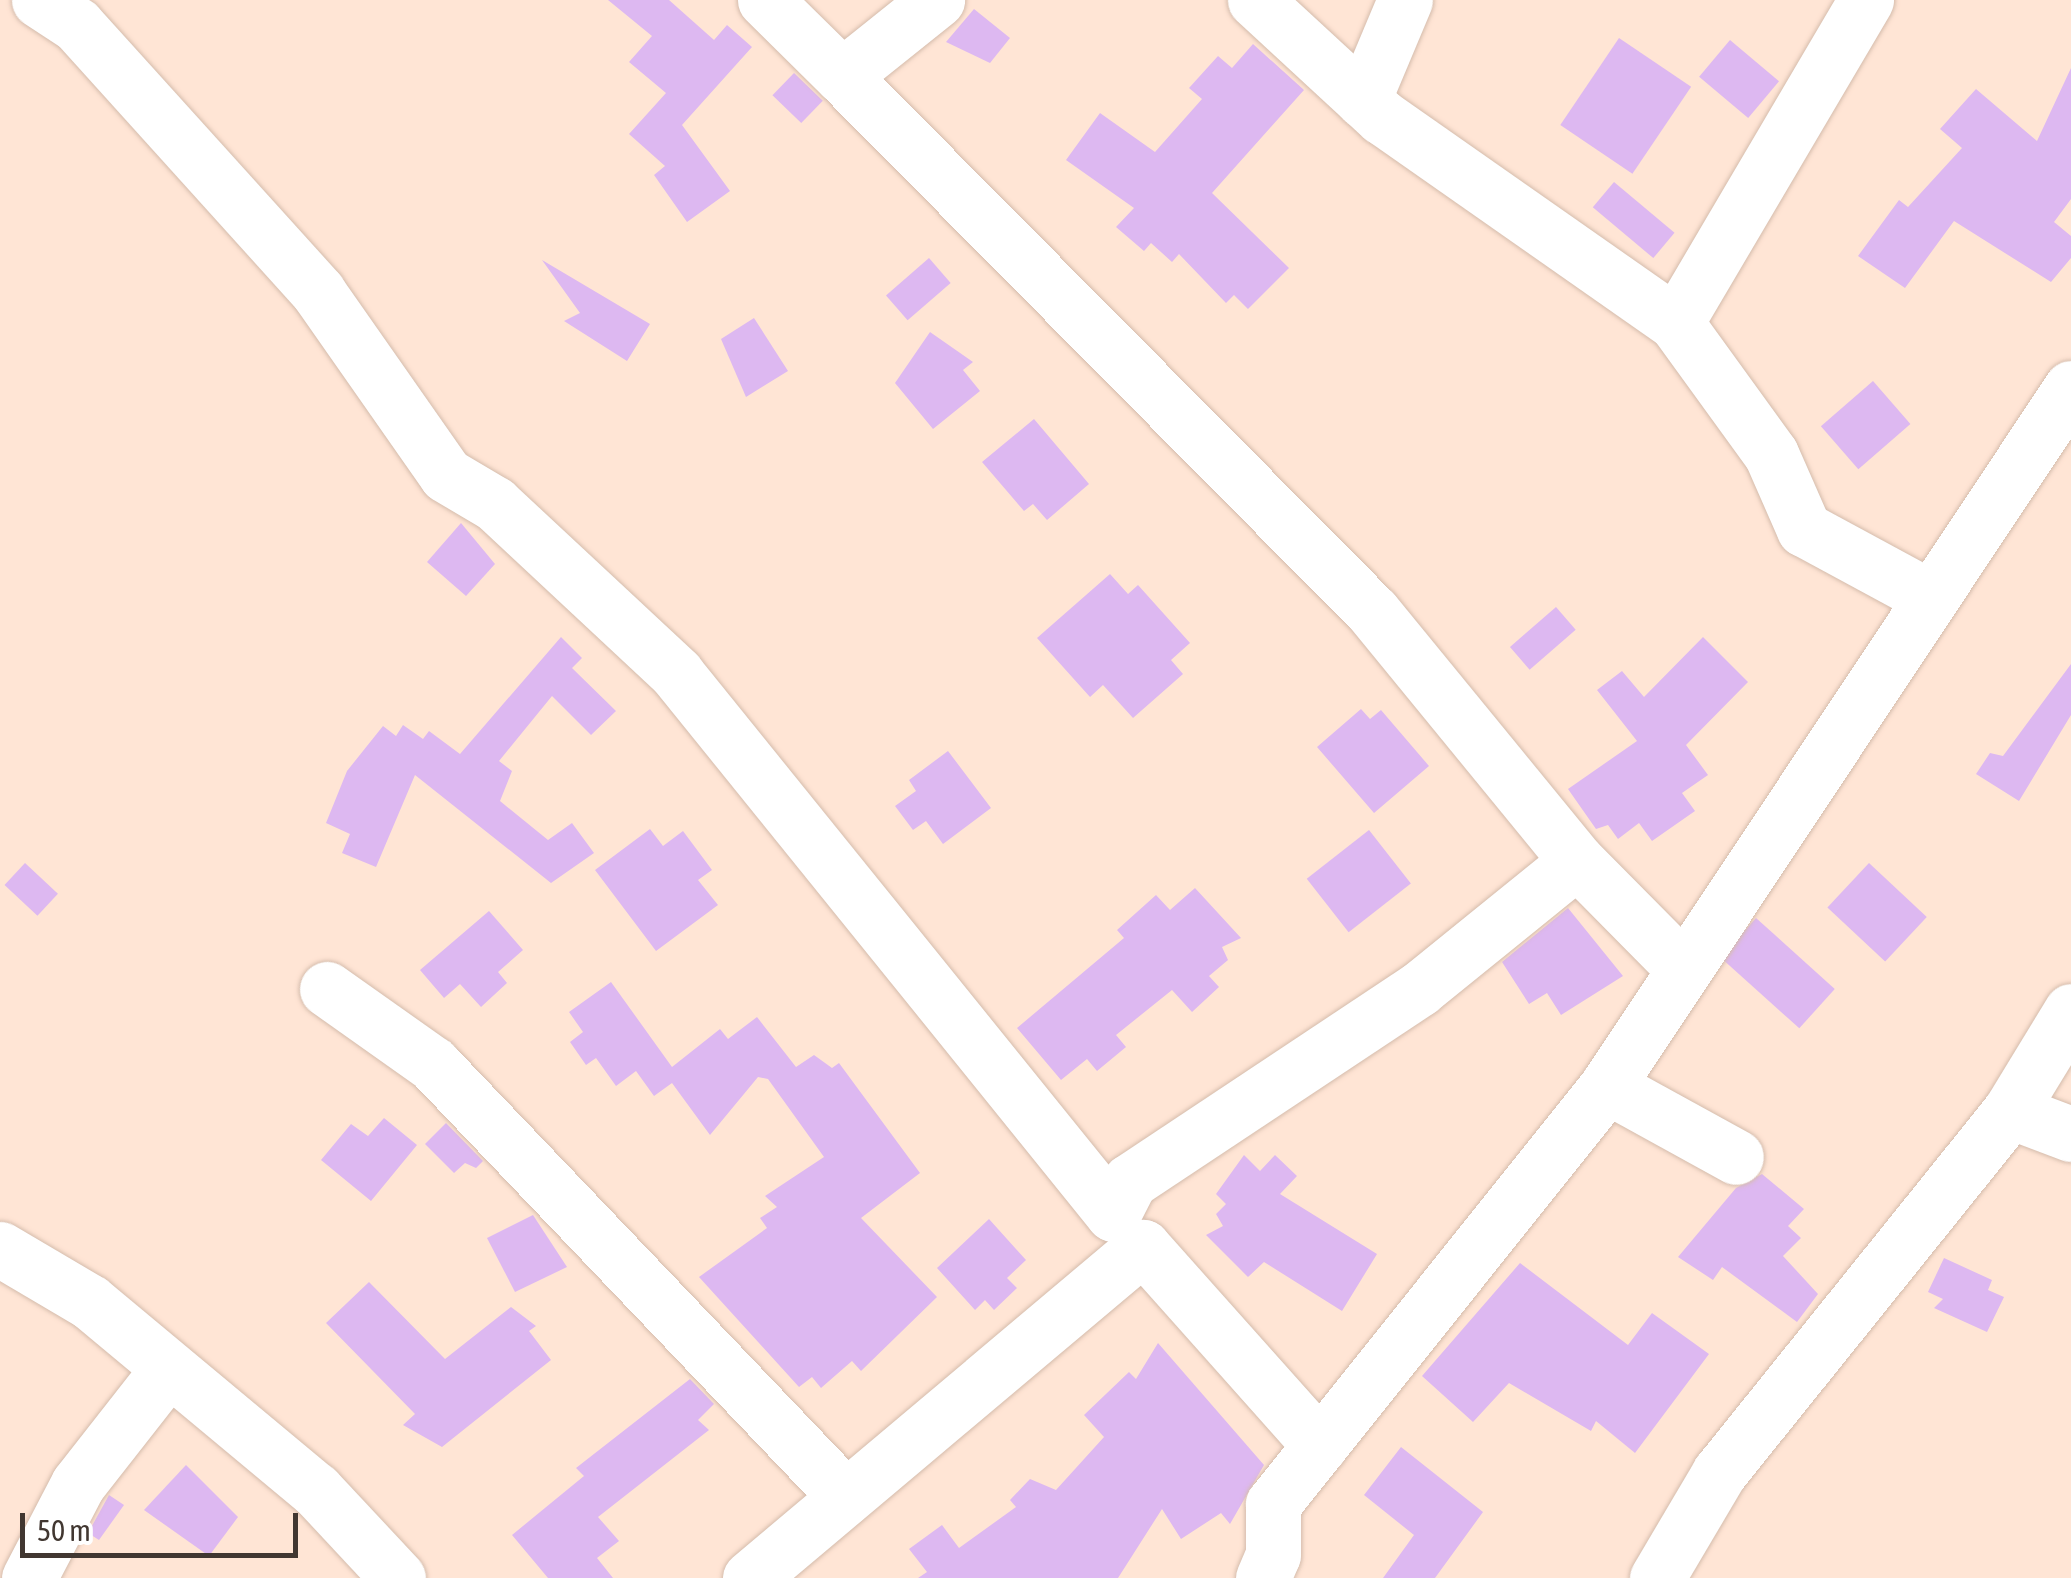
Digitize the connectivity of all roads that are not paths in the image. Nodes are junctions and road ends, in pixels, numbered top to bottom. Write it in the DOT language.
graph roads {
  1 [pos="39,0"];
  2 [pos="765,0"];
  3 [pos="937,0"];
  4 [pos="1255,0"];
  5 [pos="1405,0"];
  6 [pos="1866,0"];
  7 [pos="842,76"];
  8 [pos="1363,100"];
  9 [pos="1676,323"];
  10 [pos="2071,388"];
  11 [pos="1930,597"];
  12 [pos="1578,861"];
  13 [pos="1683,968"];
  14 [pos="327,989"];
  15 [pos="2071,1010"];
  16 [pos="1607,1086"];
  17 [pos="2010,1111"];
  18 [pos="2071,1134"];
  19 [pos="1736,1158"];
  20 [pos="1128,1230"];
  21 [pos="0,1249"];
  22 [pos="169,1368"];
  23 [pos="1320,1446"];
  24 [pos="846,1497"];
  25 [pos="29,1578"];
  26 [pos="398,1578"];
  27 [pos="750,1578"];
  28 [pos="1263,1578"];
  29 [pos="1657,1578"];
  1 -- 20 [label="street"];
  2 -- 7 [label="street"];
  3 -- 7 [label="street"];
  4 -- 8 [label="street"];
  5 -- 8 [label="street"];
  6 -- 9 [label="street"];
  7 -- 12 [label="street"];
  8 -- 9 [label="street"];
  9 -- 11 [label="street"];
  10 -- 11 [label="street"];
  11 -- 13 [label="street"];
  12 -- 13 [label="street"];
  12 -- 20 [label="street"];
  13 -- 16 [label="street"];
  14 -- 24 [label="street"];
  15 -- 17 [label="street"];
  16 -- 19 [label="street"];
  16 -- 23 [label="street"];
  17 -- 18 [label="street"];
  17 -- 29 [label="street"];
  20 -- 23 [label="street"];
  20 -- 24 [label="street"];
  21 -- 22 [label="street"];
  22 -- 25 [label="street"];
  22 -- 26 [label="street"];
  23 -- 28 [label="street"];
  24 -- 27 [label="street"];
}
